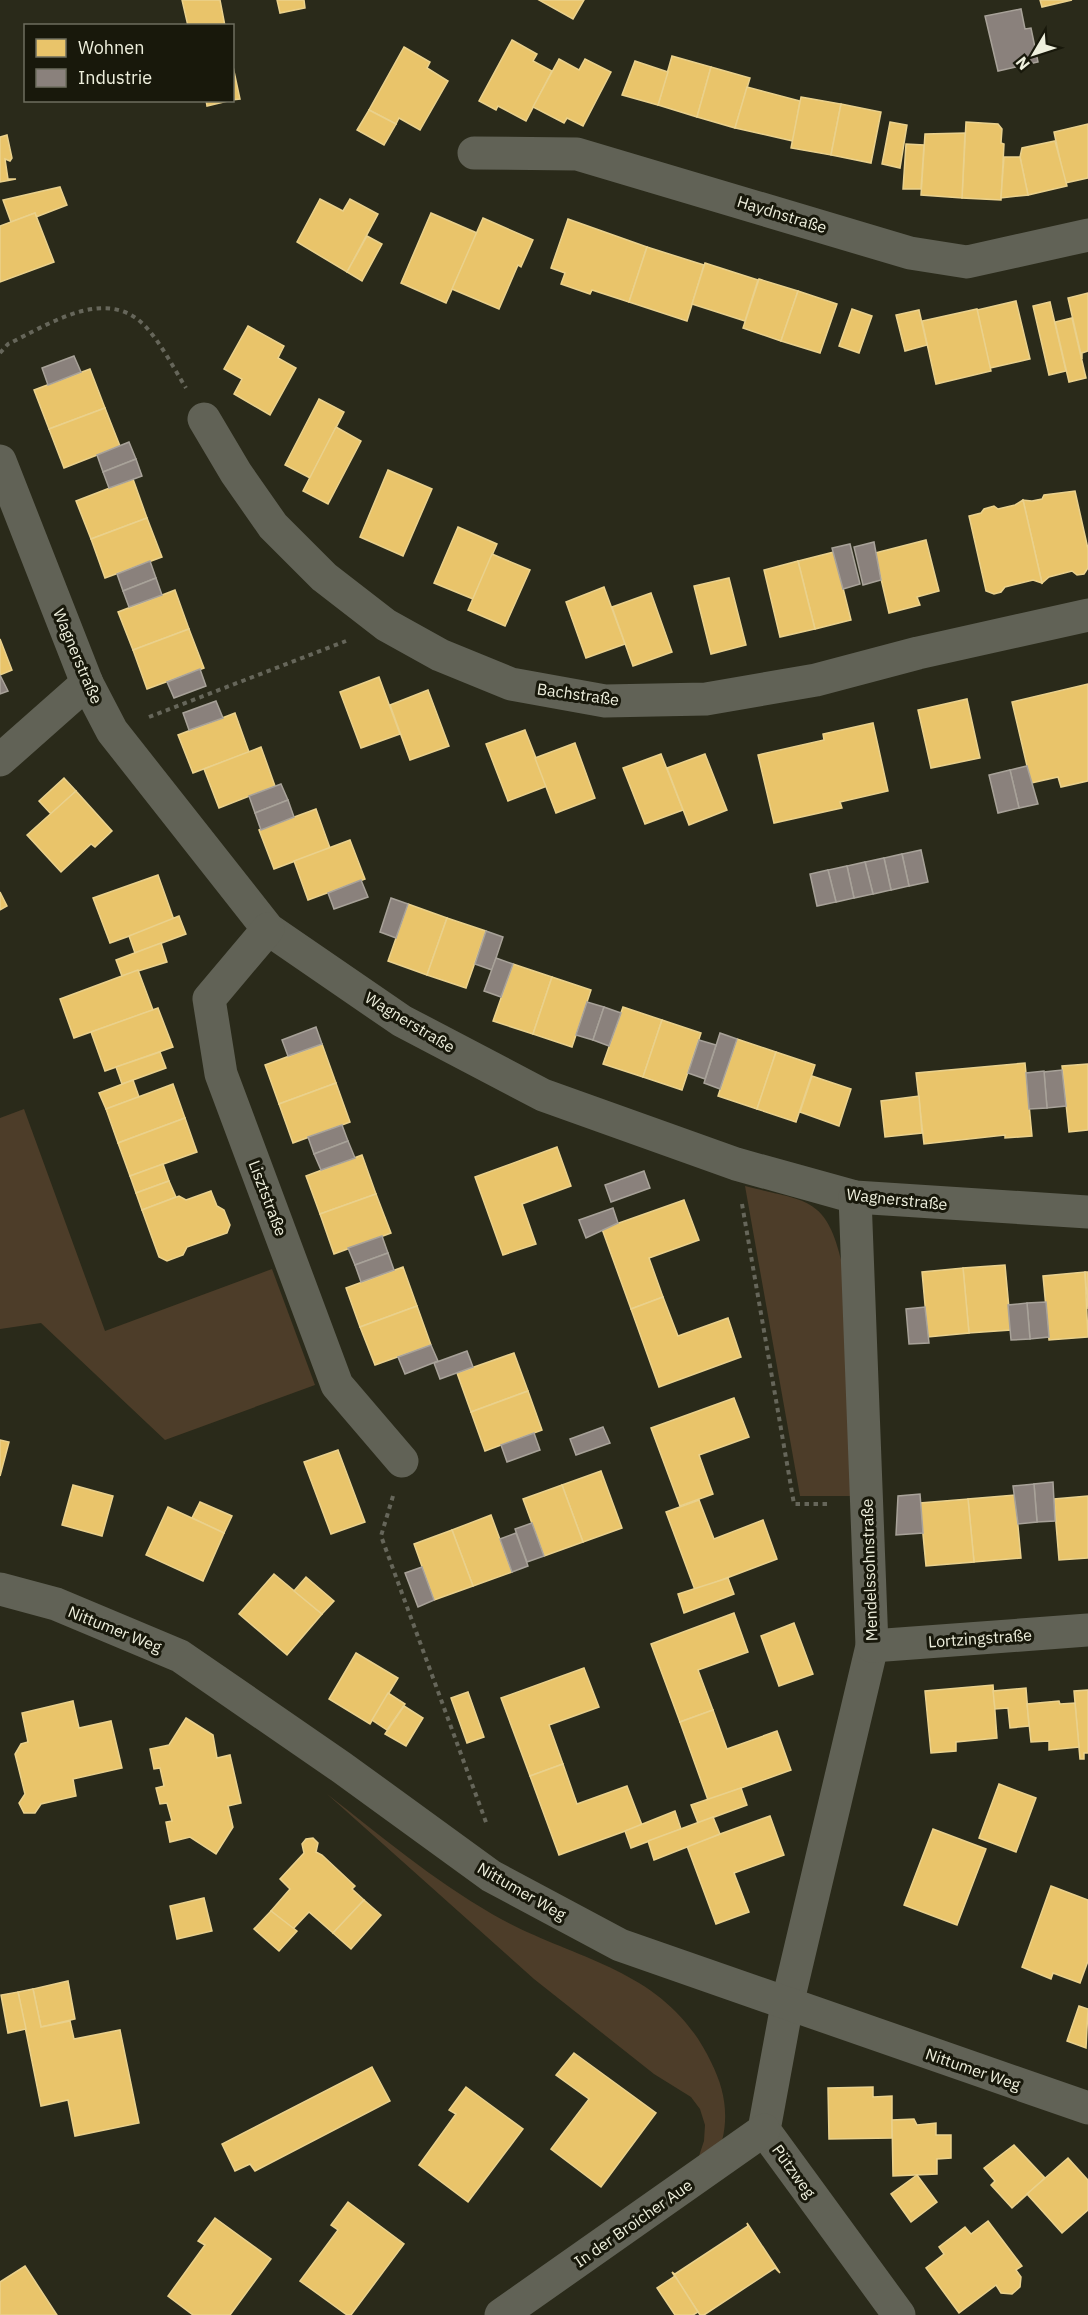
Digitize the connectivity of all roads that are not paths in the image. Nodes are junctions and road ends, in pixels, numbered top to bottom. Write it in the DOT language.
graph roads {
  1 [pos="474,153"];
  2 [pos="1088,235"];
  3 [pos="204,418"];
  4 [pos="0,461"];
  5 [pos="1088,615"];
  6 [pos="87,682"];
  7 [pos="0,760"];
  8 [pos="268,929"];
  9 [pos="855,1197"];
  10 [pos="1088,1212"];
  11 [pos="402,1461"];
  12 [pos="0,1589"];
  13 [pos="1088,1630"];
  14 [pos="872,1646"];
  15 [pos="787,2005"];
  16 [pos="1088,2108"];
  17 [pos="764,2130"];
  18 [pos="501,2315"];
  19 [pos="899,2315"];
  1 -- 2 [label="street, Haydnstraße"];
  3 -- 5 [label="street, Bachstraße"];
  4 -- 6 [label="street, Wagnerstraße"];
  6 -- 7 [label="street"];
  6 -- 8 [label="street, Wagnerstraße"];
  8 -- 9 [label="street, Wagnerstraße"];
  8 -- 11 [label="street, Lisztstraße"];
  9 -- 10 [label="street, Wagnerstraße"];
  9 -- 14 [label="street, Mendelssohnstraße"];
  12 -- 15 [label="street, Nittumer Weg"];
  13 -- 14 [label="street, Lortzingstraße"];
  14 -- 15 [label="street, Mendelssohnstraße"];
  15 -- 16 [label="street, Nittumer Weg"];
  15 -- 17 [label="street, Pützweg"];
  17 -- 18 [label="street, In der Broicher Aue"];
  17 -- 19 [label="street, Pützweg"];
}
